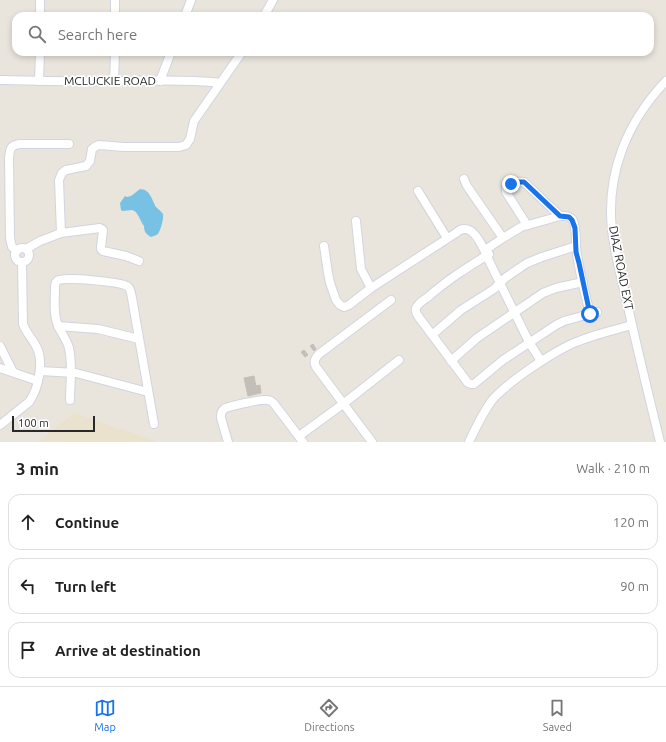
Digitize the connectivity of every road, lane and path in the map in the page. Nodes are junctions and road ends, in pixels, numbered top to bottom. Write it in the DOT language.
graph roads {
  1 [pos="40,0"];
  2 [pos="115,0"];
  3 [pos="191,0"];
  4 [pos="273,0"];
  5 [pos="40,12"];
  6 [pos="115,12"];
  7 [pos="186,12"];
  8 [pos="266,12"];
  9 [pos="40,56"];
  10 [pos="115,56"];
  11 [pos="169,56"];
  12 [pos="239,56"];
  13 [pos="0,80"];
  14 [pos="160,80"];
  15 [pos="40,81"];
  16 [pos="114,81"];
  17 [pos="666,81"];
  18 [pos="220,83"];
  19 [pos="69,144"];
  20 [pos="464,179"];
  21 [pos="418,191"];
  22 [pos="560,216"];
  23 [pos="356,221"];
  24 [pos="527,225"];
  25 [pos="61,233"];
  26 [pos="447,238"];
  27 [pos="503,238"];
  28 [pos="324,246"];
  29 [pos="576,246"];
  30 [pos="26,249"];
  31 [pos="17,251"];
  32 [pos="487,253"];
  33 [pos="139,260"];
  34 [pos="22,262"];
  35 [pos="501,281"];
  36 [pos="583,282"];
  37 [pos="371,288"];
  38 [pos="391,300"];
  39 [pos="516,312"];
  40 [pos="632,325"];
  41 [pos="58,326"];
  42 [pos="432,335"];
  43 [pos="139,339"];
  44 [pos="531,342"];
  45 [pos="0,346"];
  46 [pos="399,360"];
  47 [pos="543,360"];
  48 [pos="451,361"];
  49 [pos="0,368"];
  50 [pos="40,371"];
  51 [pos="13,372"];
  52 [pos="71,372"];
  53 [pos="38,381"];
  54 [pos="148,392"];
  55 [pos="70,400"];
  56 [pos="343,404"];
  57 [pos="154,424"];
  58 [pos="0,425"];
  59 [pos="301,439"];
  60 [pos="228,442"];
  61 [pos="372,442"];
  62 [pos="470,442"];
  63 [pos="660,442"];
  1 -- 5 [label="street"];
  2 -- 6 [label="street"];
  3 -- 7 [label="street"];
  4 -- 8 [label="street"];
  9 -- 15 [label="street"];
  10 -- 16 [label="street"];
  11 -- 14 [label="street"];
  12 -- 18 [label="street"];
  13 -- 15 [label="street, MCLUCKIE ROAD"];
  14 -- 16 [label="street, MCLUCKIE ROAD"];
  14 -- 18 [label="street, MCLUCKIE ROAD"];
  15 -- 16 [label="street, MCLUCKIE ROAD"];
  17 -- 40 [label="street, DIAZ ROAD EXT"];
  18 -- 25 [label="street"];
  19 -- 31 [label="street"];
  20 -- 27 [label="street"];
  21 -- 26 [label="street"];
  22 -- 24 [label="street"];
  22 -- 24 [label="street"];
  22 -- 29 [label="street"];
  23 -- 37 [label="street"];
  24 -- 27 [label="street"];
  25 -- 30 [label="street"];
  25 -- 33 [label="street"];
  26 -- 32 [label="street"];
  26 -- 37 [label="street"];
  27 -- 32 [label="street"];
  28 -- 37 [label="street"];
  29 -- 35 [label="street"];
  29 -- 36 [label="street"];
  30 -- 31 [label="street"];
  30 -- 34 [label="street"];
  31 -- 34 [label="street"];
  32 -- 35 [label="street"];
  32 -- 42 [label="street"];
  34 -- 50 [label="street"];
  35 -- 39 [label="street"];
  35 -- 42 [label="street"];
  36 -- 39 [label="street"];
  36 -- 44 [label="street"];
  38 -- 56 [label="street"];
  39 -- 44 [label="street"];
  39 -- 48 [label="street"];
  40 -- 47 [label="street"];
  40 -- 63 [label="street, DIAZ ROAD EXT"];
  41 -- 43 [label="street"];
  41 -- 43 [label="street"];
  41 -- 52 [label="street"];
  42 -- 48 [label="street"];
  43 -- 54 [label="street"];
  44 -- 47 [label="street"];
  44 -- 48 [label="street"];
  45 -- 51 [label="street"];
  46 -- 56 [label="street"];
  47 -- 62 [label="street"];
  49 -- 51 [label="street"];
  50 -- 52 [label="street"];
  50 -- 53 [label="street"];
  51 -- 53 [label="street"];
  52 -- 54 [label="street"];
  52 -- 55 [label="street"];
  53 -- 58 [label="street"];
  54 -- 57 [label="street"];
  56 -- 59 [label="street"];
  56 -- 61 [label="street"];
  59 -- 60 [label="street"];
}
